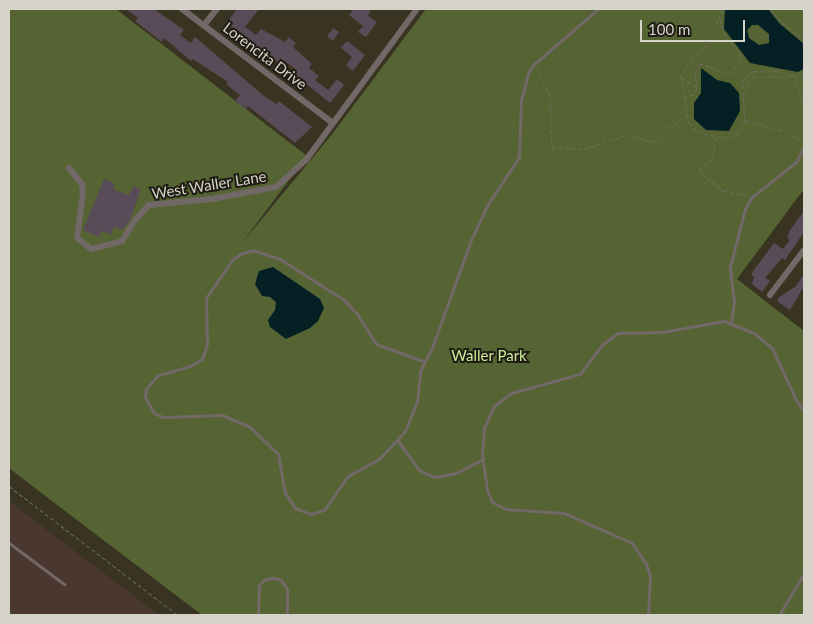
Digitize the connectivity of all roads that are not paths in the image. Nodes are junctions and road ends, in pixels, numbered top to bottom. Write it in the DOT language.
graph roads {
  1 [pos="182,9"];
  2 [pos="217,9"];
  3 [pos="417,9"];
  4 [pos="598,9"];
  5 [pos="204,26"];
  6 [pos="333,123"];
  7 [pos="804,147"];
  8 [pos="69,168"];
  9 [pos="804,250"];
  10 [pos="770,295"];
  11 [pos="731,322"];
  12 [pos="423,361"];
  13 [pos="804,411"];
  14 [pos="398,441"];
  15 [pos="483,459"];
  16 [pos="9,543"];
  17 [pos="804,573"];
  18 [pos="64,584"];
  19 [pos="258,615"];
  20 [pos="286,615"];
  21 [pos="648,615"];
  22 [pos="779,615"];
  1 -- 5 [label="street, Lorencita Drive"];
  2 -- 5 [label="street"];
  3 -- 6 [label="street, West Waller Lane"];
  4 -- 12 [label="lane"];
  5 -- 6 [label="street, Lorencita Drive"];
  6 -- 8 [label="street, West Waller Lane"];
  7 -- 11 [label="lane"];
  9 -- 10 [label="street"];
  11 -- 13 [label="lane"];
  11 -- 15 [label="lane"];
  12 -- 14 [label="lane"];
  12 -- 14 [label="lane"];
  14 -- 15 [label="lane"];
  15 -- 21 [label="lane"];
  16 -- 18 [label="lane"];
  17 -- 22 [label="lane"];
  19 -- 20 [label="lane"];
}
